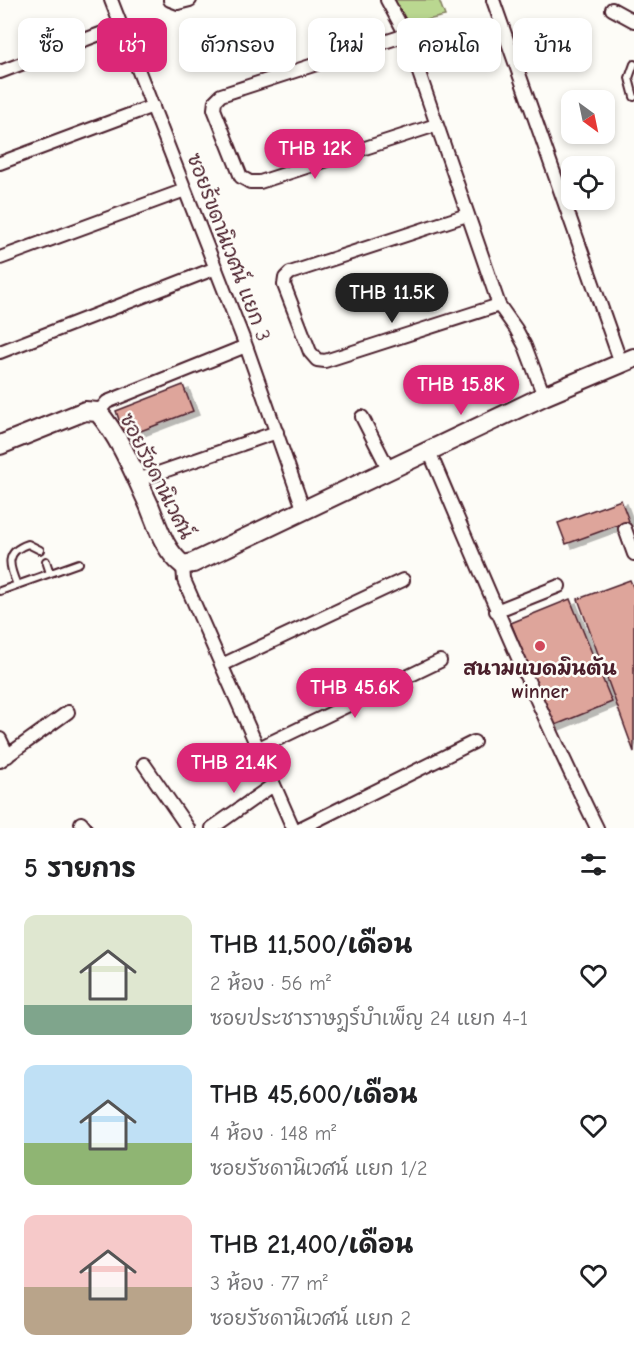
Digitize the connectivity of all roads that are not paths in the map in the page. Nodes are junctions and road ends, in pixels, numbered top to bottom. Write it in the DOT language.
graph roads {
  1 [pos="111,0"];
  2 [pos="170,0"];
  3 [pos="190,0"];
  4 [pos="387,0"];
  5 [pos="493,0"];
  6 [pos="612,9"];
  7 [pos="119,18"];
  8 [pos="397,18"];
  9 [pos="634,21"];
  10 [pos="97,35"];
  11 [pos="397,38"];
  12 [pos="634,64"];
  13 [pos="0,72"];
  14 [pos="140,72"];
  15 [pos="418,72"];
  16 [pos="634,97"];
  17 [pos="153,106"];
  18 [pos="436,125"];
  19 [pos="0,163"];
  20 [pos="185,190"];
  21 [pos="467,215"];
  22 [pos="0,258"];
  23 [pos="216,268"];
  24 [pos="499,305"];
  25 [pos="246,346"];
  26 [pos="0,352"];
  27 [pos="628,360"];
  28 [pos="544,396"];
  29 [pos="98,412"];
  30 [pos="362,417"];
  31 [pos="277,432"];
  32 [pos="0,446"];
  33 [pos="429,451"];
  34 [pos="389,470"];
  35 [pos="138,480"];
  36 [pos="304,511"];
  37 [pos="625,530"];
  38 [pos="40,550"];
  39 [pos="634,554"];
  40 [pos="46,561"];
  41 [pos="79,563"];
  42 [pos="183,565"];
  43 [pos="50,573"];
  44 [pos="403,580"];
  45 [pos="17,585"];
  46 [pos="559,586"];
  47 [pos="0,591"];
  48 [pos="496,611"];
  49 [pos="440,661"];
  50 [pos="222,665"];
  51 [pos="68,712"];
  52 [pos="0,739"];
  53 [pos="474,742"];
  54 [pos="257,749"];
  55 [pos="4,758"];
  56 [pos="144,764"];
  57 [pos="273,785"];
  58 [pos="188,828"];
  59 [pos="212,828"];
  60 [pos="293,828"];
  61 [pos="301,828"];
  62 [pos="597,828"];
  1 -- 7 [label="street, ซอยร้ขดานิเวศน์ แยก 3"];
  2 -- 3 [label="street"];
  4 -- 8 [label="street"];
  5 -- 27 [label="street"];
  6 -- 9 [label="street"];
  10 -- 13 [label="street"];
  11 -- 18 [label="street"];
  12 -- 16 [label="lane"];
  14 -- 17 [label="street, ซอยร้ขดานิเวศน์ แยก 3"];
  15 -- 18 [label="street"];
  17 -- 19 [label="street"];
  17 -- 20 [label="street, ซอยร้ขดานิเวศน์ แยก 3"];
  18 -- 21 [label="street"];
  20 -- 22 [label="street"];
  20 -- 23 [label="street, ซอยร้ขดานิเวศน์ แยก 3"];
  21 -- 24 [label="street"];
  21 -- 24 [label="street"];
  23 -- 25 [label="street, ซอยร้ขดานิเวศน์ แยก 3"];
  23 -- 26 [label="street"];
  24 -- 28 [label="street"];
  25 -- 29 [label="street"];
  25 -- 31 [label="street, ซอยร้ขดานิเวศน์ แยก 3"];
  27 -- 28 [label="street, ซอยรัชดานิเวศน์"];
  28 -- 33 [label="street, ซอยรัชดานิเวศน์"];
  29 -- 32 [label="street, ซอยรัชดานิเวศน์"];
  29 -- 35 [label="street, ซอยรัชดานิเวศน์"];
  30 -- 34 [label="street"];
  31 -- 35 [label="street"];
  31 -- 36 [label="street, ซอยร้ขดานิเวศน์ แยก 3"];
  33 -- 34 [label="street, ซอยรัชดานิเวศน์"];
  33 -- 48 [label="street"];
  34 -- 36 [label="street, ซอยรัชดานิเวศน์"];
  35 -- 42 [label="street, ซอยรัชดานิเวศน์"];
  36 -- 42 [label="street, ซอยรัชดานิเวศน์"];
  37 -- 39 [label="street"];
  38 -- 45 [label="lane"];
  40 -- 43 [label="lane"];
  41 -- 43 [label="lane"];
  42 -- 50 [label="street"];
  43 -- 45 [label="lane"];
  44 -- 50 [label="street"];
  45 -- 47 [label="lane"];
  46 -- 48 [label="street"];
  48 -- 62 [label="street"];
  49 -- 54 [label="street"];
  50 -- 54 [label="street"];
  51 -- 55 [label="street"];
  52 -- 55 [label="street"];
  53 -- 61 [label="street"];
  54 -- 57 [label="street"];
  56 -- 58 [label="street"];
  57 -- 59 [label="street"];
  57 -- 60 [label="street"];
}
